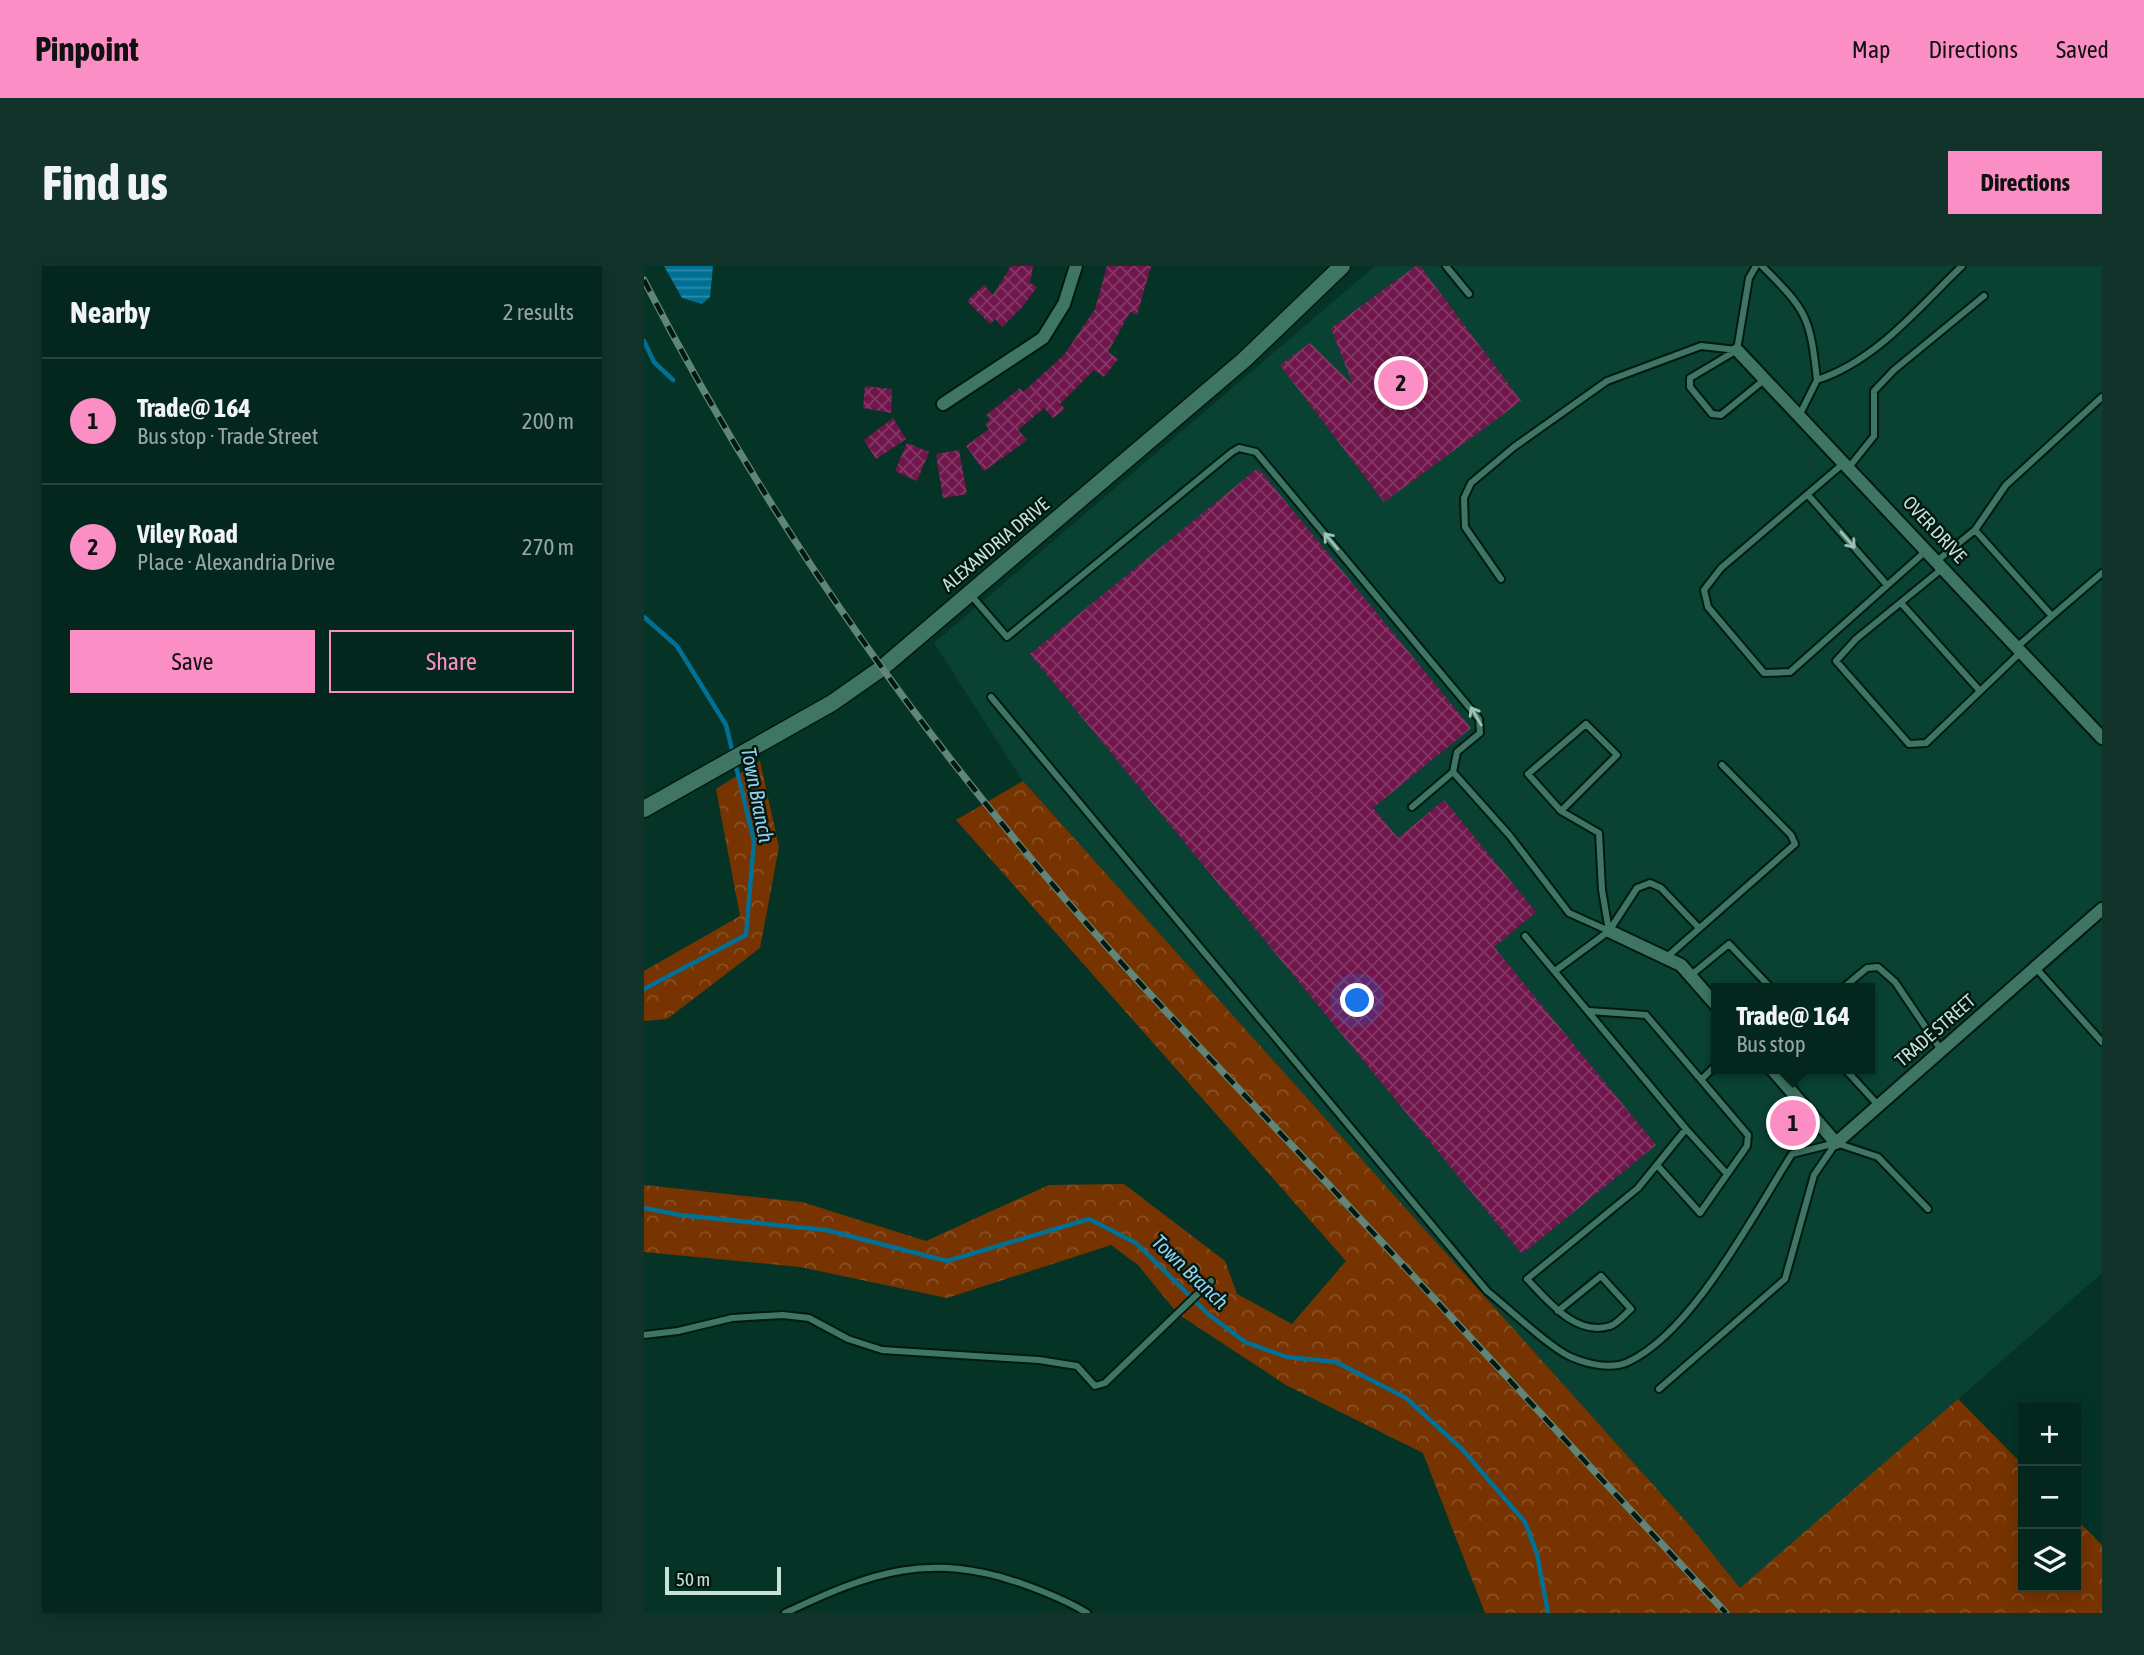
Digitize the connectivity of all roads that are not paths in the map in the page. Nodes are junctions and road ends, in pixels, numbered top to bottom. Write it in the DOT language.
graph roads {
  1 [pos="1076,266"];
  2 [pos="1342,266"];
  3 [pos="1446,266"];
  4 [pos="1756,266"];
  5 [pos="1762,266"];
  6 [pos="1962,266"];
  7 [pos="1469,294"];
  8 [pos="1984,296"];
  9 [pos="1737,350"];
  10 [pos="1765,378"];
  11 [pos="1817,380"];
  12 [pos="2102,397"];
  13 [pos="943,404"];
  14 [pos="1800,414"];
  15 [pos="1848,464"];
  16 [pos="1808,495"];
  17 [pos="1975,530"];
  18 [pos="1928,549"];
  19 [pos="1941,564"];
  20 [pos="2102,573"];
  21 [pos="1501,579"];
  22 [pos="1888,585"];
  23 [pos="970,593"];
  24 [pos="1901,603"];
  25 [pos="2052,616"];
  26 [pos="2020,649"];
  27 [pos="1980,691"];
  28 [pos="991,697"];
  29 [pos="2102,738"];
  30 [pos="1722,765"];
  31 [pos="1453,772"];
  32 [pos="1412,807"];
  33 [pos="644,809"];
  34 [pos="1562,811"];
  35 [pos="2102,909"];
  36 [pos="1699,928"];
  37 [pos="1609,931"];
  38 [pos="1525,936"];
  39 [pos="1668,957"];
  40 [pos="2035,967"];
  41 [pos="1555,971"];
  42 [pos="1690,976"];
  43 [pos="1766,983"];
  44 [pos="1849,983"];
  45 [pos="1711,999"];
  46 [pos="1589,1011"];
  47 [pos="2102,1042"];
  48 [pos="1941,1050"];
  49 [pos="1711,1070"];
  50 [pos="1776,1074"];
  51 [pos="1850,1074"];
  52 [pos="1701,1080"];
  53 [pos="1878,1105"];
  54 [pos="1686,1129"];
  55 [pos="1836,1143"];
  56 [pos="1657,1165"];
  57 [pos="1727,1174"];
  58 [pos="1928,1209"];
  59 [pos="1211,1280"];
  60 [pos="1558,1311"];
  61 [pos="644,1335"];
  62 [pos="1659,1389"];
  63 [pos="785,1613"];
  64 [pos="1087,1613"];
  1 -- 13 [label="street"];
  2 -- 23 [label="street, ALEXANDRIA DRIVE"];
  3 -- 7 [label="lane"];
  4 -- 9 [label="lane"];
  5 -- 11 [label="lane"];
  6 -- 11 [label="lane"];
  8 -- 15 [label="lane"];
  9 -- 10 [label="street, OVER DRIVE"];
  9 -- 10 [label="lane"];
  9 -- 21 [label="lane"];
  10 -- 14 [label="street, OVER DRIVE"];
  11 -- 14 [label="lane"];
  12 -- 17 [label="lane"];
  14 -- 15 [label="street, OVER DRIVE"];
  15 -- 16 [label="lane"];
  15 -- 18 [label="street, OVER DRIVE"];
  16 -- 22 [label="lane, one-way"];
  16 -- 22 [label="lane"];
  17 -- 19 [label="lane"];
  17 -- 25 [label="lane"];
  18 -- 19 [label="street, OVER DRIVE"];
  18 -- 22 [label="lane"];
  19 -- 24 [label="lane"];
  19 -- 26 [label="street, OVER DRIVE"];
  20 -- 25 [label="lane"];
  31 -- 23 [label="lane, one-way"];
  23 -- 33 [label="street, ALEXANDRIA DRIVE"];
  24 -- 27 [label="lane"];
  24 -- 27 [label="lane"];
  25 -- 26 [label="lane"];
  26 -- 27 [label="lane"];
  26 -- 29 [label="street, OVER DRIVE"];
  28 -- 55 [label="lane"];
  30 -- 36 [label="lane"];
  31 -- 32 [label="lane"];
  31 -- 37 [label="lane"];
  34 -- 34 [label="lane"];
  34 -- 37 [label="lane"];
  35 -- 40 [label="street, TRADE STREET"];
  36 -- 37 [label="lane"];
  36 -- 39 [label="lane"];
  37 -- 39 [label="street"];
  37 -- 41 [label="lane"];
  38 -- 41 [label="lane"];
  39 -- 42 [label="street"];
  40 -- 47 [label="lane"];
  40 -- 48 [label="street, TRADE STREET"];
  41 -- 46 [label="lane"];
  42 -- 43 [label="lane"];
  42 -- 45 [label="street"];
  44 -- 48 [label="lane"];
  46 -- 52 [label="lane"];
  46 -- 54 [label="lane"];
  48 -- 53 [label="street, TRADE STREET"];
  49 -- 52 [label="lane"];
  50 -- 55 [label="street"];
  51 -- 53 [label="lane"];
  52 -- 57 [label="lane"];
  53 -- 55 [label="street, TRADE STREET"];
  54 -- 56 [label="lane"];
  54 -- 57 [label="lane"];
  55 -- 58 [label="lane"];
  55 -- 62 [label="lane"];
  56 -- 57 [label="lane"];
  56 -- 60 [label="lane"];
  59 -- 61 [label="lane"];
  60 -- 60 [label="lane"];
  63 -- 64 [label="lane"];
}
